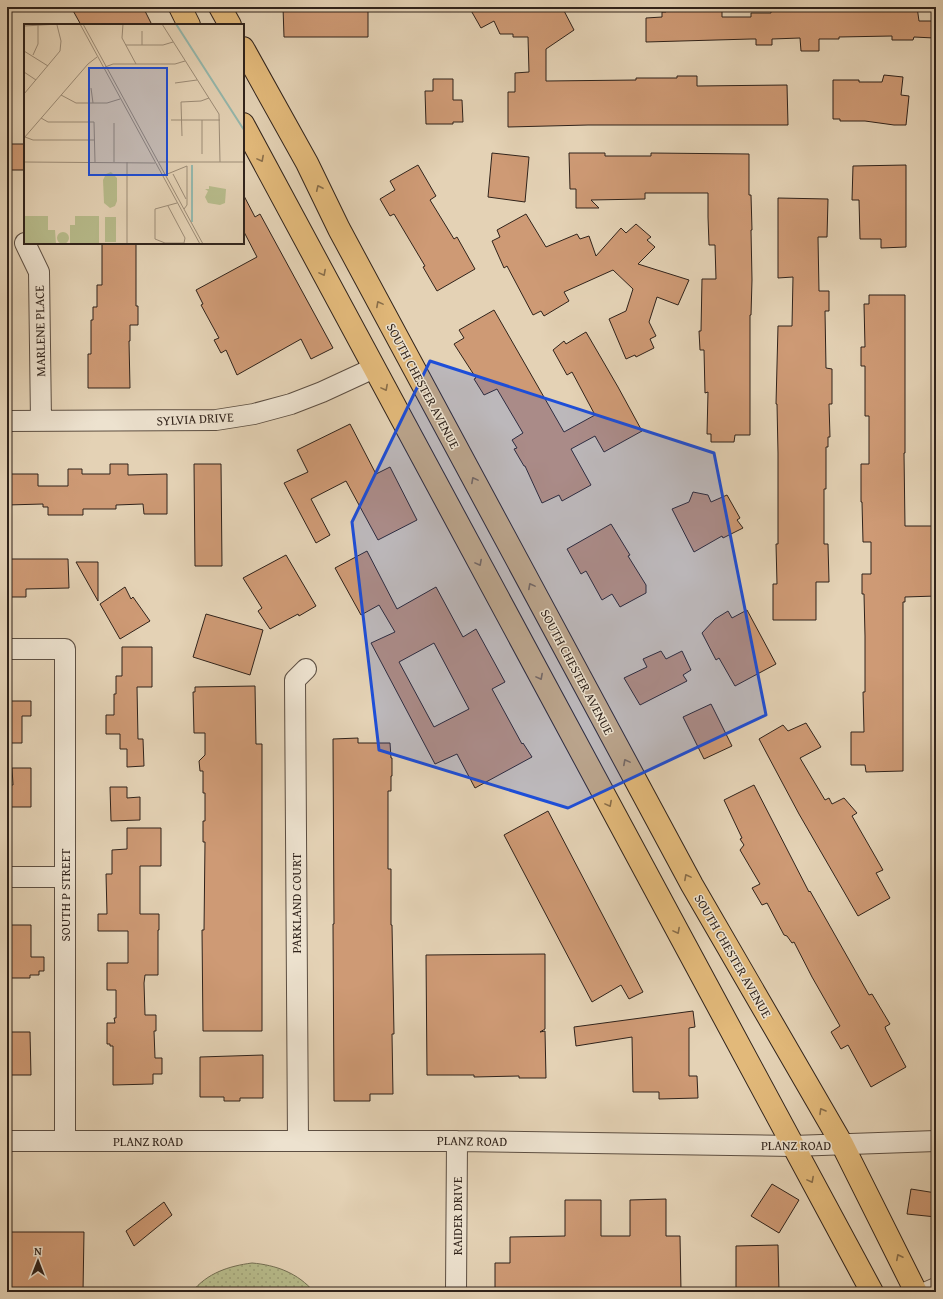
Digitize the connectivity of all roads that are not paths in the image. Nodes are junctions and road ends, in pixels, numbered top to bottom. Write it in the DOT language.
graph roads {
  1 [pos="180,7"];
  2 [pos="220,7"];
  3 [pos="189,24"];
  4 [pos="229,24"];
  5 [pos="244,50"];
  6 [pos="244,126"];
  7 [pos="26,244"];
  8 [pos="374,368"];
  9 [pos="7,421"];
  10 [pos="41,421"];
  11 [pos="7,649"];
  12 [pos="306,669"];
  13 [pos="7,877"];
  14 [pos="65,877"];
  15 [pos="7,1141"];
  16 [pos="65,1141"];
  17 [pos="298,1141"];
  18 [pos="457,1141"];
  19 [pos="936,1142"];
  20 [pos="842,1144"];
  21 [pos="792,1146"];
  22 [pos="936,1288"];
  23 [pos="456,1292"];
  24 [pos="872,1292"];
  25 [pos="916,1292"];
  26 [pos="927,1292"];
  1 -- 3 [label="main road"];
  2 -- 4 [label="main road"];
  20 -- 5 [label="main road, SOUTH CHESTER AVENUE, one-way"];
  6 -- 8 [label="main road, one-way"];
  7 -- 10 [label="street, MARLENE PLACE"];
  8 -- 10 [label="street, SYLVIA DRIVE"];
  8 -- 21 [label="main road, one-way"];
  9 -- 10 [label="street, SYLVIA DRIVE"];
  11 -- 14 [label="street, SOUTH P STREET"];
  12 -- 17 [label="street, PARKLAND COURT"];
  13 -- 14 [label="street"];
  14 -- 16 [label="street, SOUTH P STREET"];
  15 -- 16 [label="street, PLANZ ROAD"];
  16 -- 17 [label="street, PLANZ ROAD"];
  17 -- 18 [label="street, PLANZ ROAD"];
  18 -- 21 [label="street, PLANZ ROAD"];
  18 -- 23 [label="street, RAIDER DRIVE"];
  19 -- 20 [label="street, PLANZ ROAD"];
  20 -- 21 [label="street, PLANZ ROAD"];
  25 -- 20 [label="main road, SOUTH CHESTER AVENUE, one-way"];
  21 -- 24 [label="main road, one-way"];
  22 -- 26 [label="street"];
}
